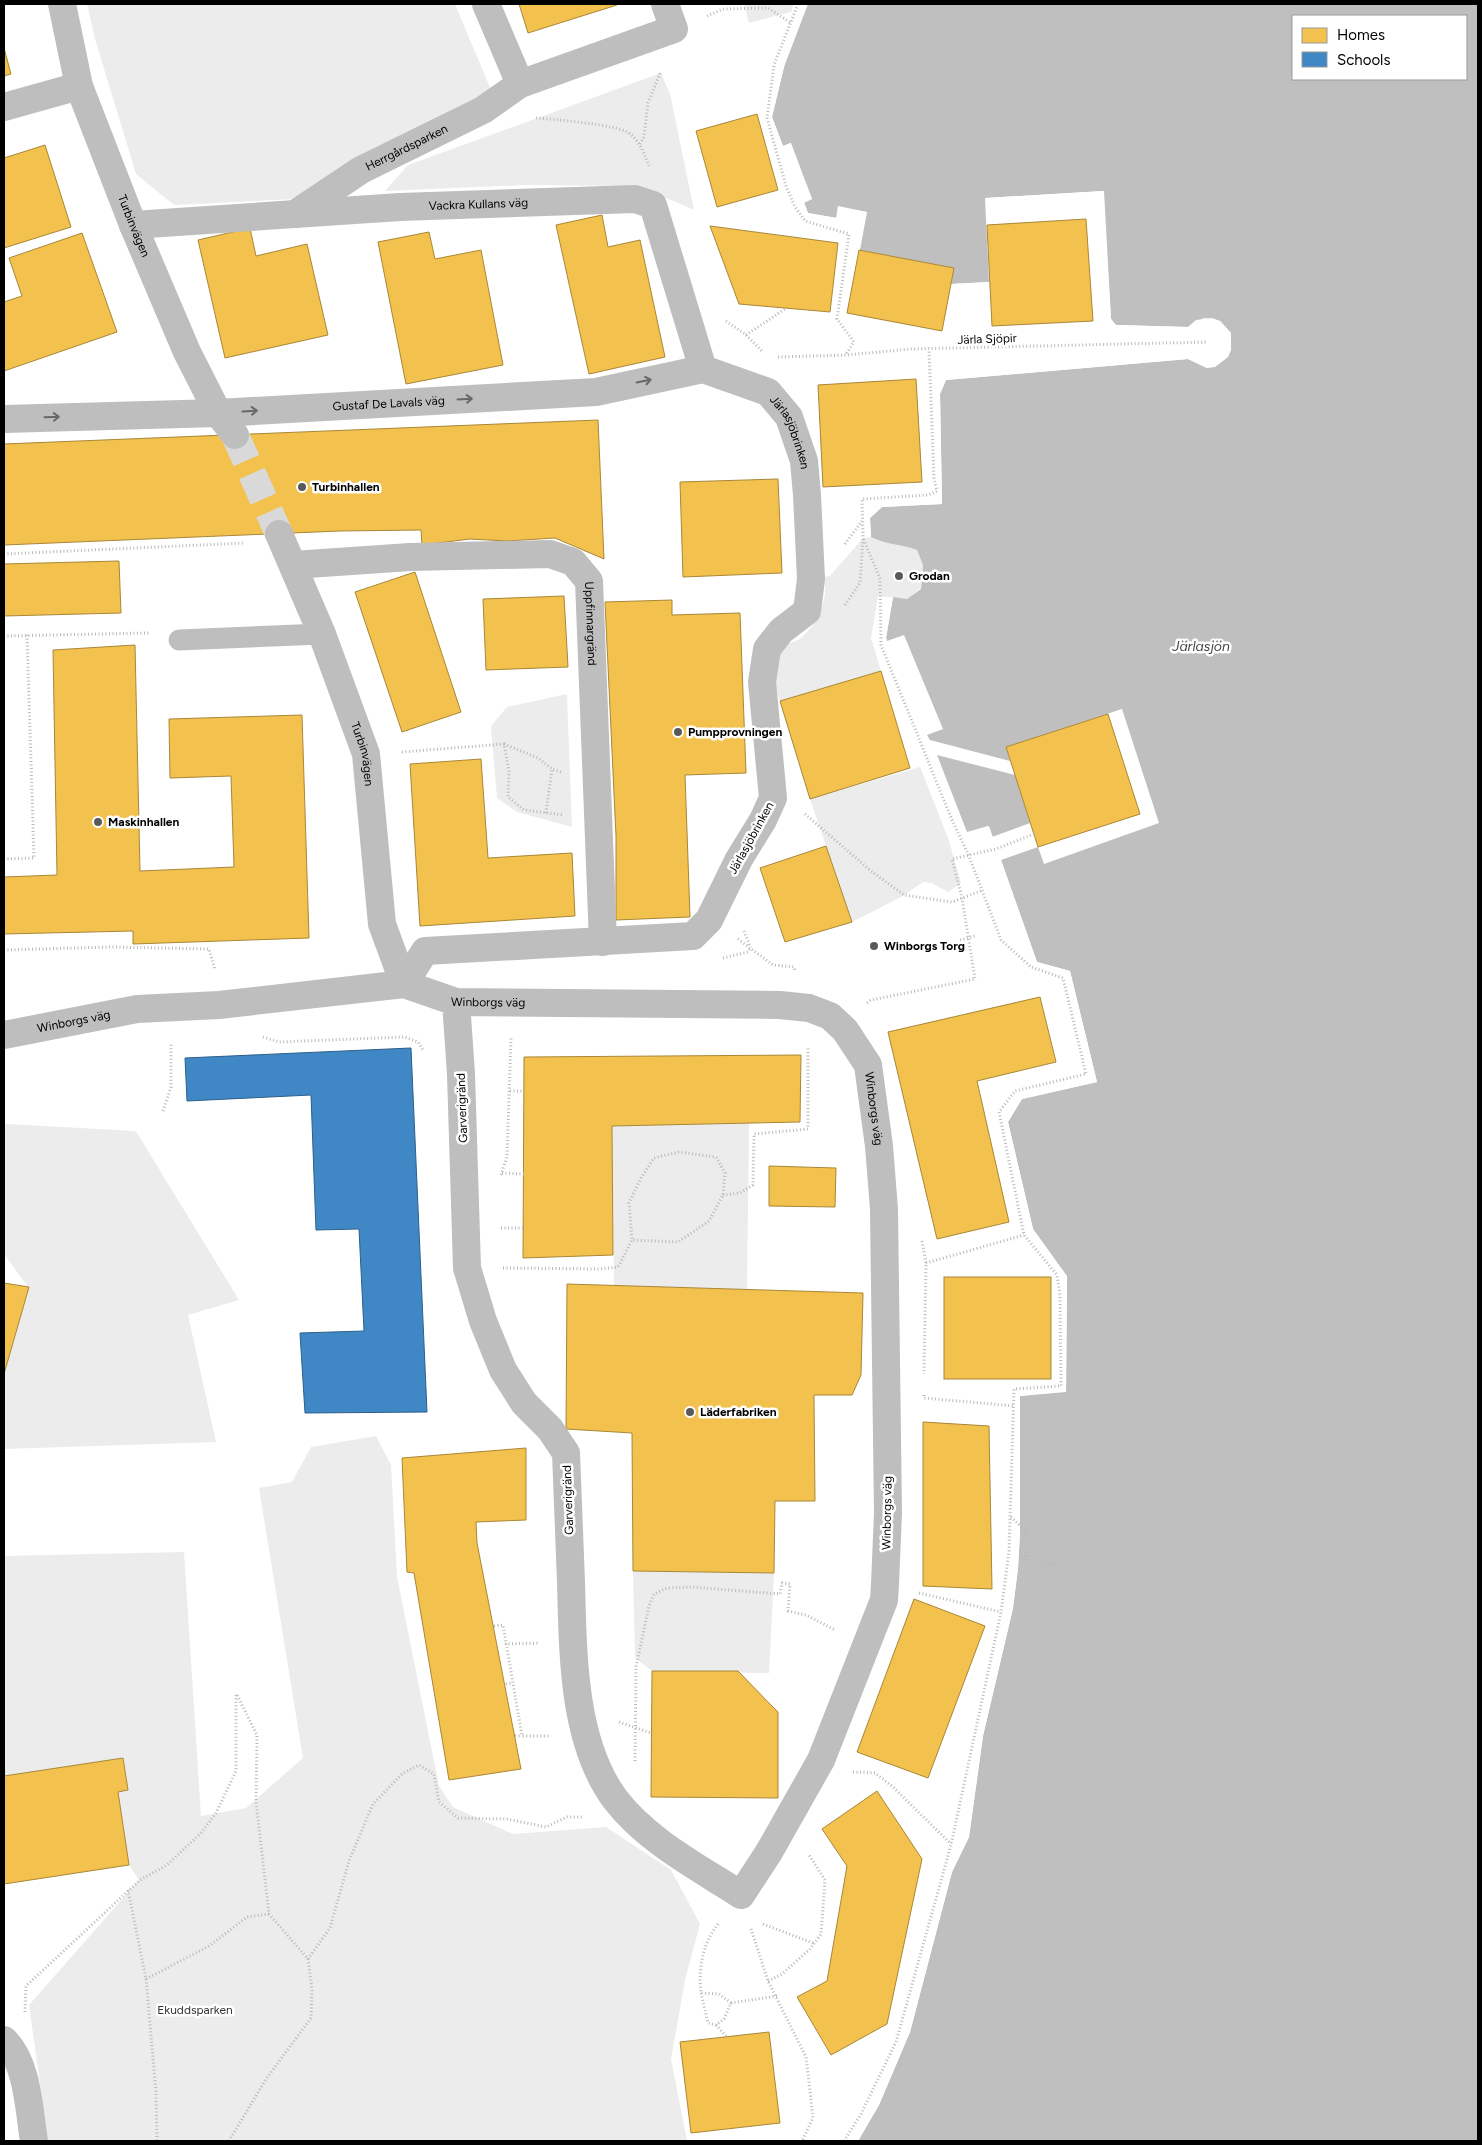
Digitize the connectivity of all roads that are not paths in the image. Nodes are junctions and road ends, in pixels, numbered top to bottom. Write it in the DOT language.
graph roads {
  1 [pos="62,4"];
  2 [pos="486,4"];
  3 [pos="665,4"];
  4 [pos="520,84"];
  5 [pos="79,86"];
  6 [pos="4,107"];
  7 [pos="295,214"];
  8 [pos="133,225"];
  9 [pos="703,369"];
  10 [pos="218,412"];
  11 [pos="4,419"];
  12 [pos="235,435"];
  13 [pos="285,547"];
  14 [pos="322,634"];
  15 [pos="179,640"];
  16 [pos="603,942"];
  17 [pos="404,984"];
  18 [pos="456,1002"];
  19 [pos="8,1030"];
  20 [pos="745,1906"];
  21 [pos="4,2040"];
  22 [pos="34,2141"];
  1 -- 5 [label="street, Turbinvägen"];
  2 -- 4 [label="street"];
  3 -- 4 [label="street, Herrgårdsparken"];
  4 -- 7 [label="street, Herrgårdsparken"];
  5 -- 6 [label="street"];
  5 -- 8 [label="street, Turbinvägen"];
  7 -- 8 [label="street, Vackra Kullans väg"];
  7 -- 9 [label="street, Vackra Kullans väg"];
  8 -- 10 [label="street, Turbinvägen"];
  10 -- 9 [label="street, Gustaf De Lavals väg, one-way"];
  9 -- 16 [label="street, Järlasjöbrinken"];
  11 -- 10 [label="street, Gustaf De Lavals väg, one-way"];
  10 -- 12 [label="street, Turbinvägen"];
  13 -- 14 [label="street, Turbinvägen"];
  13 -- 16 [label="street, Uppfinnargränd"];
  14 -- 15 [label="lane"];
  14 -- 17 [label="street, Turbinvägen"];
  16 -- 17 [label="street, Järlasjöbrinken"];
  17 -- 18 [label="street, Winborgs väg"];
  17 -- 19 [label="street, Winborgs väg"];
  18 -- 20 [label="street, Garverigränd"];
  18 -- 20 [label="street, Winborgs väg"];
  21 -- 22 [label="street"];
}
